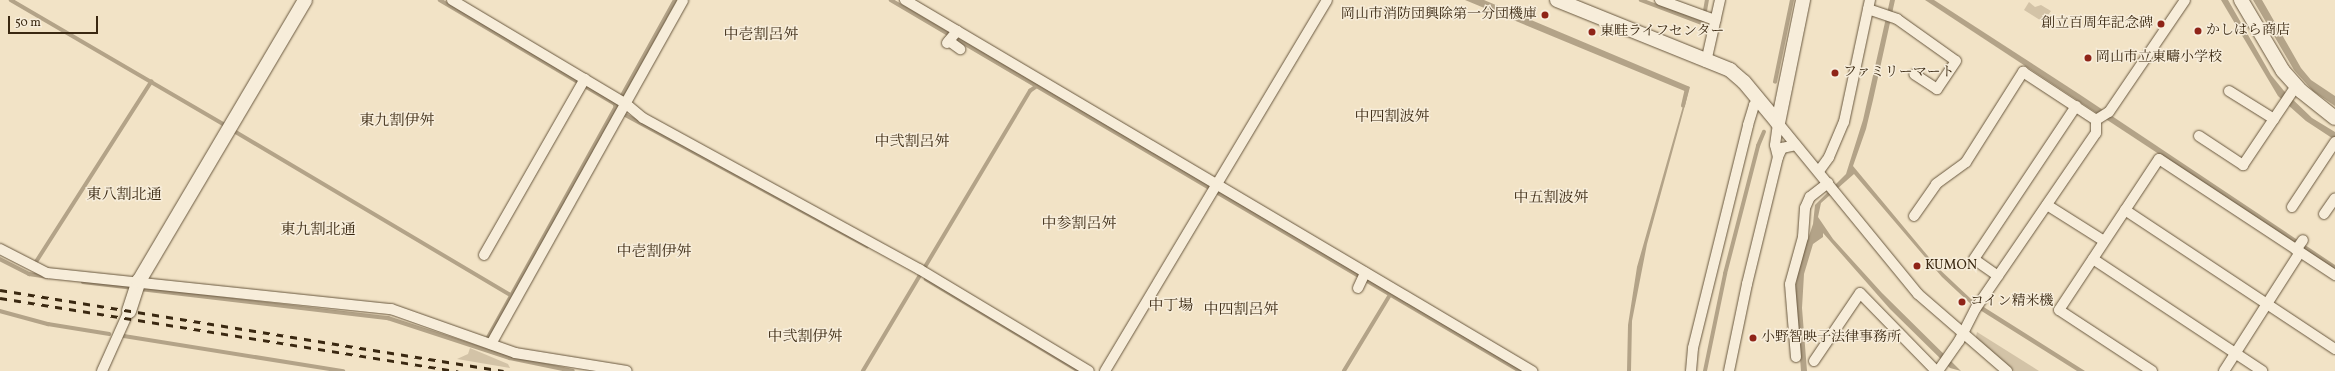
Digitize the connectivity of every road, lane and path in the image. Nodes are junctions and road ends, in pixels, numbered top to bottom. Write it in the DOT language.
graph roads {
  1 [pos="305,0"];
  2 [pos="452,0"];
  3 [pos="683,0"];
  4 [pos="905,0"];
  5 [pos="1327,0"];
  6 [pos="1556,0"];
  7 [pos="1660,0"];
  8 [pos="1720,0"];
  9 [pos="1804,0"];
  10 [pos="2186,0"];
  11 [pos="2244,2"];
  12 [pos="1869,5"];
  13 [pos="1715,20"];
  14 [pos="952,37"];
  15 [pos="960,49"];
  16 [pos="1706,62"];
  17 [pos="1914,74"];
  18 [pos="583,83"];
  19 [pos="2229,91"];
  20 [pos="2290,95"];
  21 [pos="1760,100"];
  22 [pos="621,101"];
  23 [pos="2076,106"];
  24 [pos="2101,117"];
  25 [pos="2335,118"];
  26 [pos="2274,119"];
  27 [pos="1778,123"];
  28 [pos="2199,136"];
  29 [pos="2335,142"];
  30 [pos="1796,145"];
  31 [pos="1778,157"];
  32 [pos="1819,171"];
  33 [pos="1828,183"];
  34 [pos="1214,189"];
  35 [pos="2335,198"];
  36 [pos="2047,205"];
  37 [pos="2292,207"];
  38 [pos="2125,210"];
  39 [pos="2324,214"];
  40 [pos="1914,216"];
  41 [pos="2104,241"];
  42 [pos="2300,246"];
  43 [pos="0,249"];
  44 [pos="484,255"];
  45 [pos="2093,259"];
  46 [pos="2335,275"];
  47 [pos="1998,276"];
  48 [pos="138,286"];
  49 [pos="2267,304"];
  50 [pos="128,314"];
  51 [pos="1962,333"];
  52 [pos="487,342"];
  53 [pos="2335,349"];
  54 [pos="2236,354"];
  55 [pos="1796,357"];
  56 [pos="1814,361"];
  57 [pos="1941,366"];
  58 [pos="1525,369"];
  59 [pos="102,371"];
  60 [pos="627,371"];
  61 [pos="1089,371"];
  62 [pos="1105,371"];
  63 [pos="1691,371"];
  64 [pos="1729,371"];
  65 [pos="2008,371"];
  66 [pos="2152,371"];
  67 [pos="2224,371"];
  68 [pos="2262,371"];
  1 -- 48 [label="street"];
  2 -- 18 [label="street"];
  3 -- 22 [label="street"];
  4 -- 14 [label="street"];
  5 -- 34 [label="street"];
  6 -- 16 [label="street"];
  7 -- 13 [label="street"];
  8 -- 13 [label="street"];
  9 -- 27 [label="street"];
  10 -- 24 [label="street"];
  11 -- 20 [label="street"];
  12 -- 17 [label="street"];
  12 -- 32 [label="street"];
  13 -- 16 [label="street"];
  14 -- 15 [label="street"];
  14 -- 34 [label="street"];
  16 -- 21 [label="street"];
  18 -- 22 [label="street"];
  18 -- 44 [label="street"];
  19 -- 26 [label="street"];
  20 -- 25 [label="street"];
  20 -- 26 [label="street"];
  21 -- 27 [label="street"];
  21 -- 63 [label="street"];
  22 -- 52 [label="street"];
  22 -- 61 [label="street"];
  23 -- 24 [label="street"];
  23 -- 40 [label="street"];
  23 -- 47 [label="street"];
  24 -- 36 [label="street"];
  26 -- 28 [label="street"];
  27 -- 30 [label="street"];
  27 -- 31 [label="street"];
  29 -- 37 [label="street"];
  30 -- 31 [label="street"];
  30 -- 32 [label="street"];
  31 -- 64 [label="street"];
  32 -- 33 [label="street"];
  33 -- 51 [label="street"];
  33 -- 55 [label="street"];
  34 -- 58 [label="street"];
  34 -- 62 [label="street"];
  35 -- 39 [label="street"];
  36 -- 41 [label="street"];
  36 -- 47 [label="street"];
  38 -- 41 [label="street"];
  38 -- 42 [label="street"];
  38 -- 49 [label="street"];
  41 -- 45 [label="street"];
  42 -- 46 [label="street"];
  42 -- 49 [label="street"];
  43 -- 48 [label="street"];
  45 -- 54 [label="street"];
  45 -- 66 [label="street"];
  47 -- 51 [label="street"];
  48 -- 50 [label="street"];
  48 -- 52 [label="street"];
  49 -- 53 [label="street"];
  49 -- 54 [label="street"];
  50 -- 59 [label="street"];
  51 -- 57 [label="street"];
  51 -- 65 [label="street"];
  52 -- 60 [label="street"];
  54 -- 67 [label="street"];
  54 -- 68 [label="street"];
  56 -- 57 [label="street"];
}
